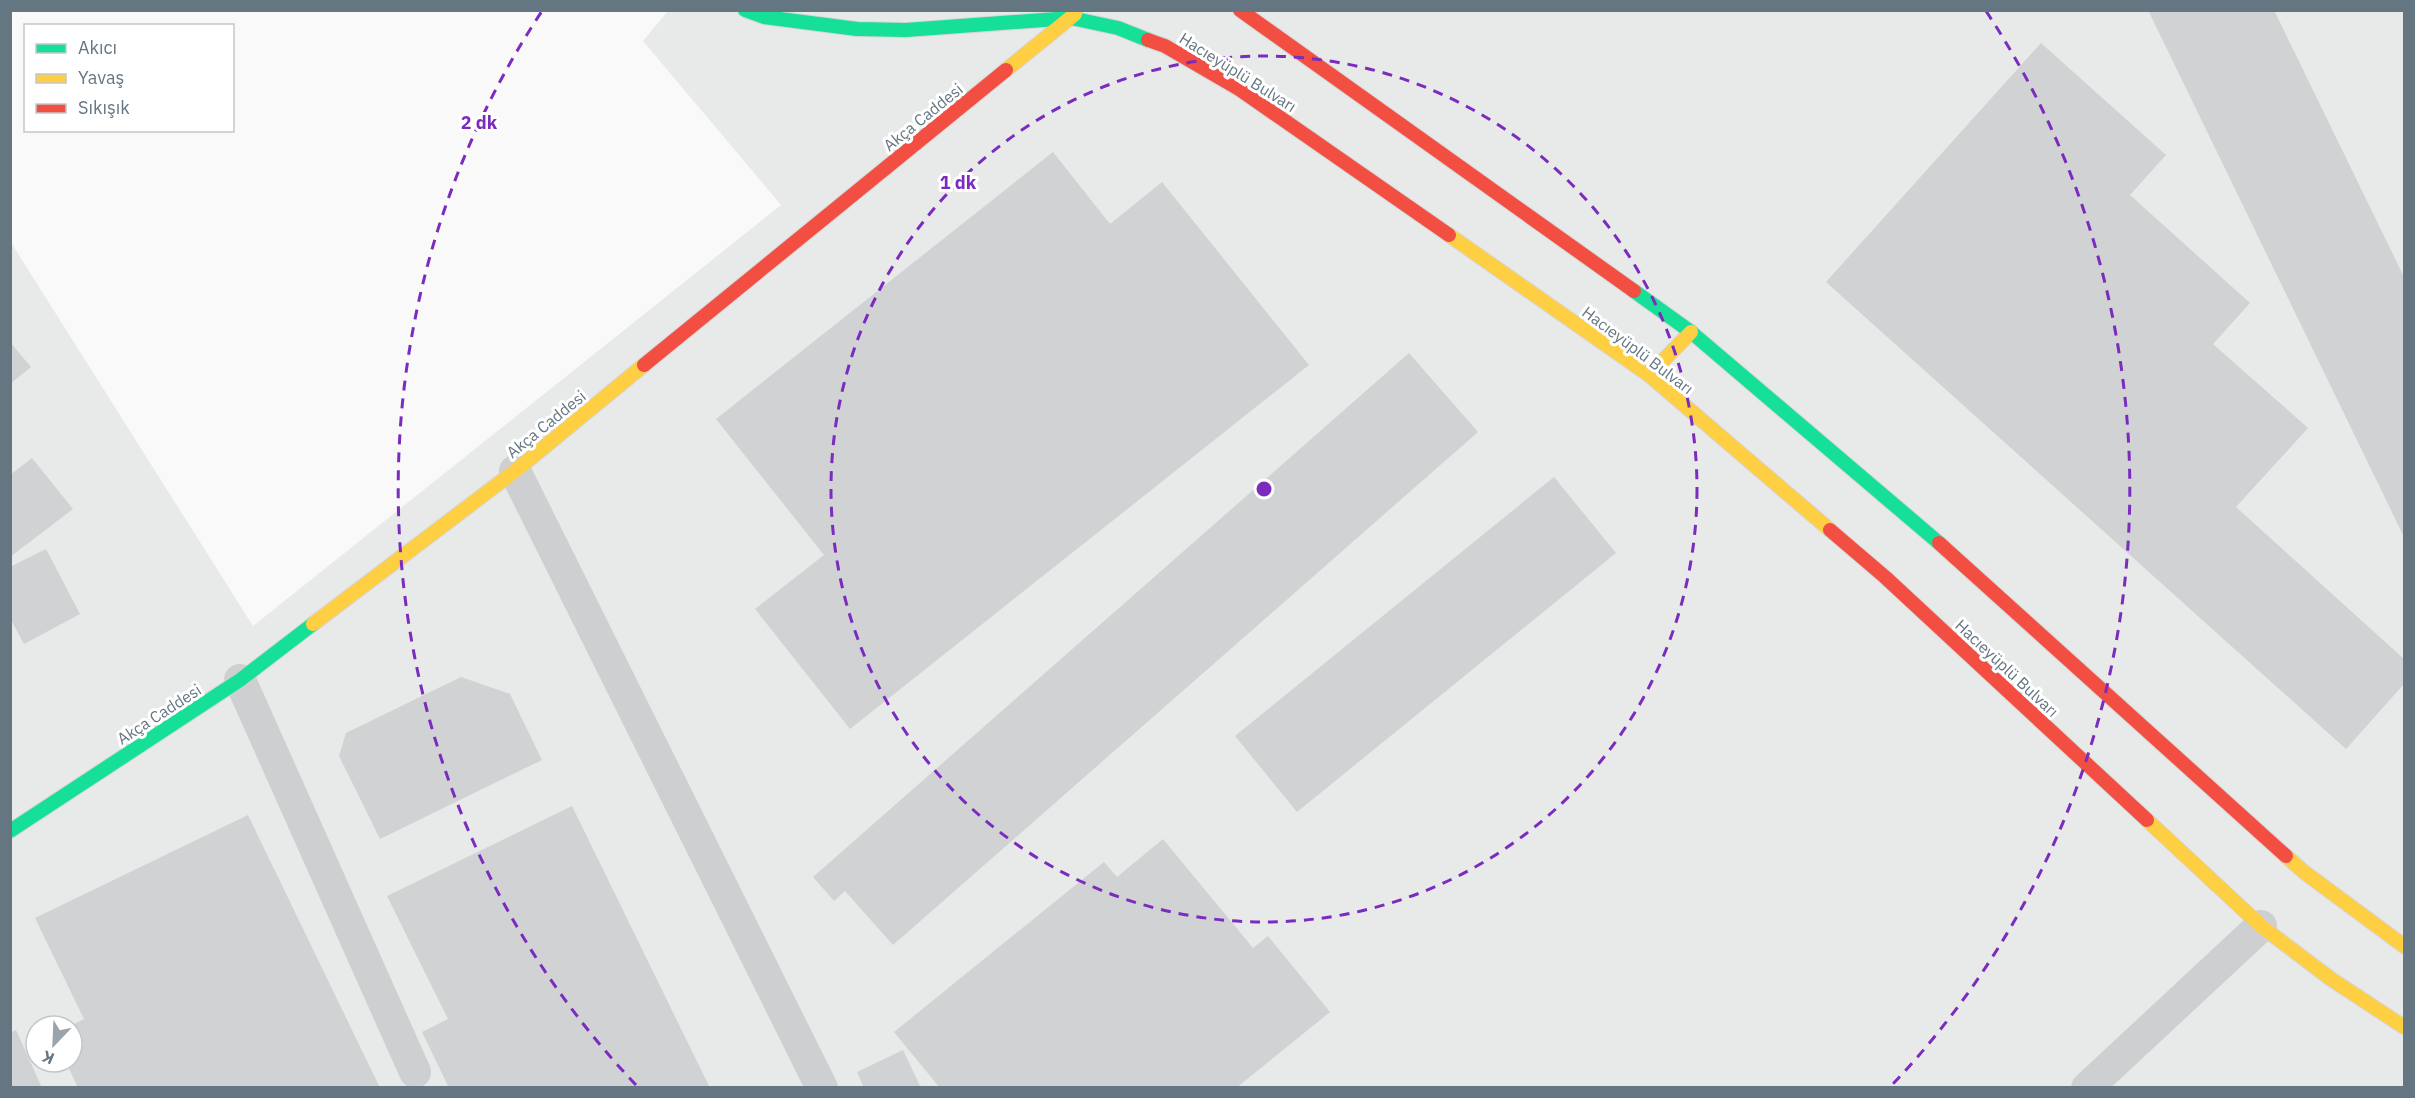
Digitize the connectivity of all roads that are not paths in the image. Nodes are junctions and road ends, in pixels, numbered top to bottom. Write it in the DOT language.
graph roads {
  1 [pos="745,10"];
  2 [pos="1240,10"];
  3 [pos="1075,14"];
  4 [pos="1691,332"];
  5 [pos="1649,375"];
  6 [pos="515,471"];
  7 [pos="240,680"];
  8 [pos="10,831"];
  9 [pos="2261,926"];
  10 [pos="2404,946"];
  11 [pos="2404,1027"];
  12 [pos="415,1072"];
  13 [pos="822,1088"];
  14 [pos="2087,1088"];
  1 -- 3 [label="street, Hacıeyüplü Bulvarı"];
  2 -- 4 [label="street"];
  3 -- 5 [label="street, Hacıeyüplü Bulvarı"];
  3 -- 6 [label="street, Akça Caddesi"];
  4 -- 5 [label="street"];
  4 -- 10 [label="street"];
  5 -- 9 [label="street, Hacıeyüplü Bulvarı"];
  6 -- 7 [label="street, Akça Caddesi"];
  6 -- 13 [label="street"];
  7 -- 8 [label="street, Akça Caddesi"];
  7 -- 12 [label="street"];
  9 -- 11 [label="street, Hacıeyüplü Bulvarı"];
  9 -- 14 [label="street"];
}
